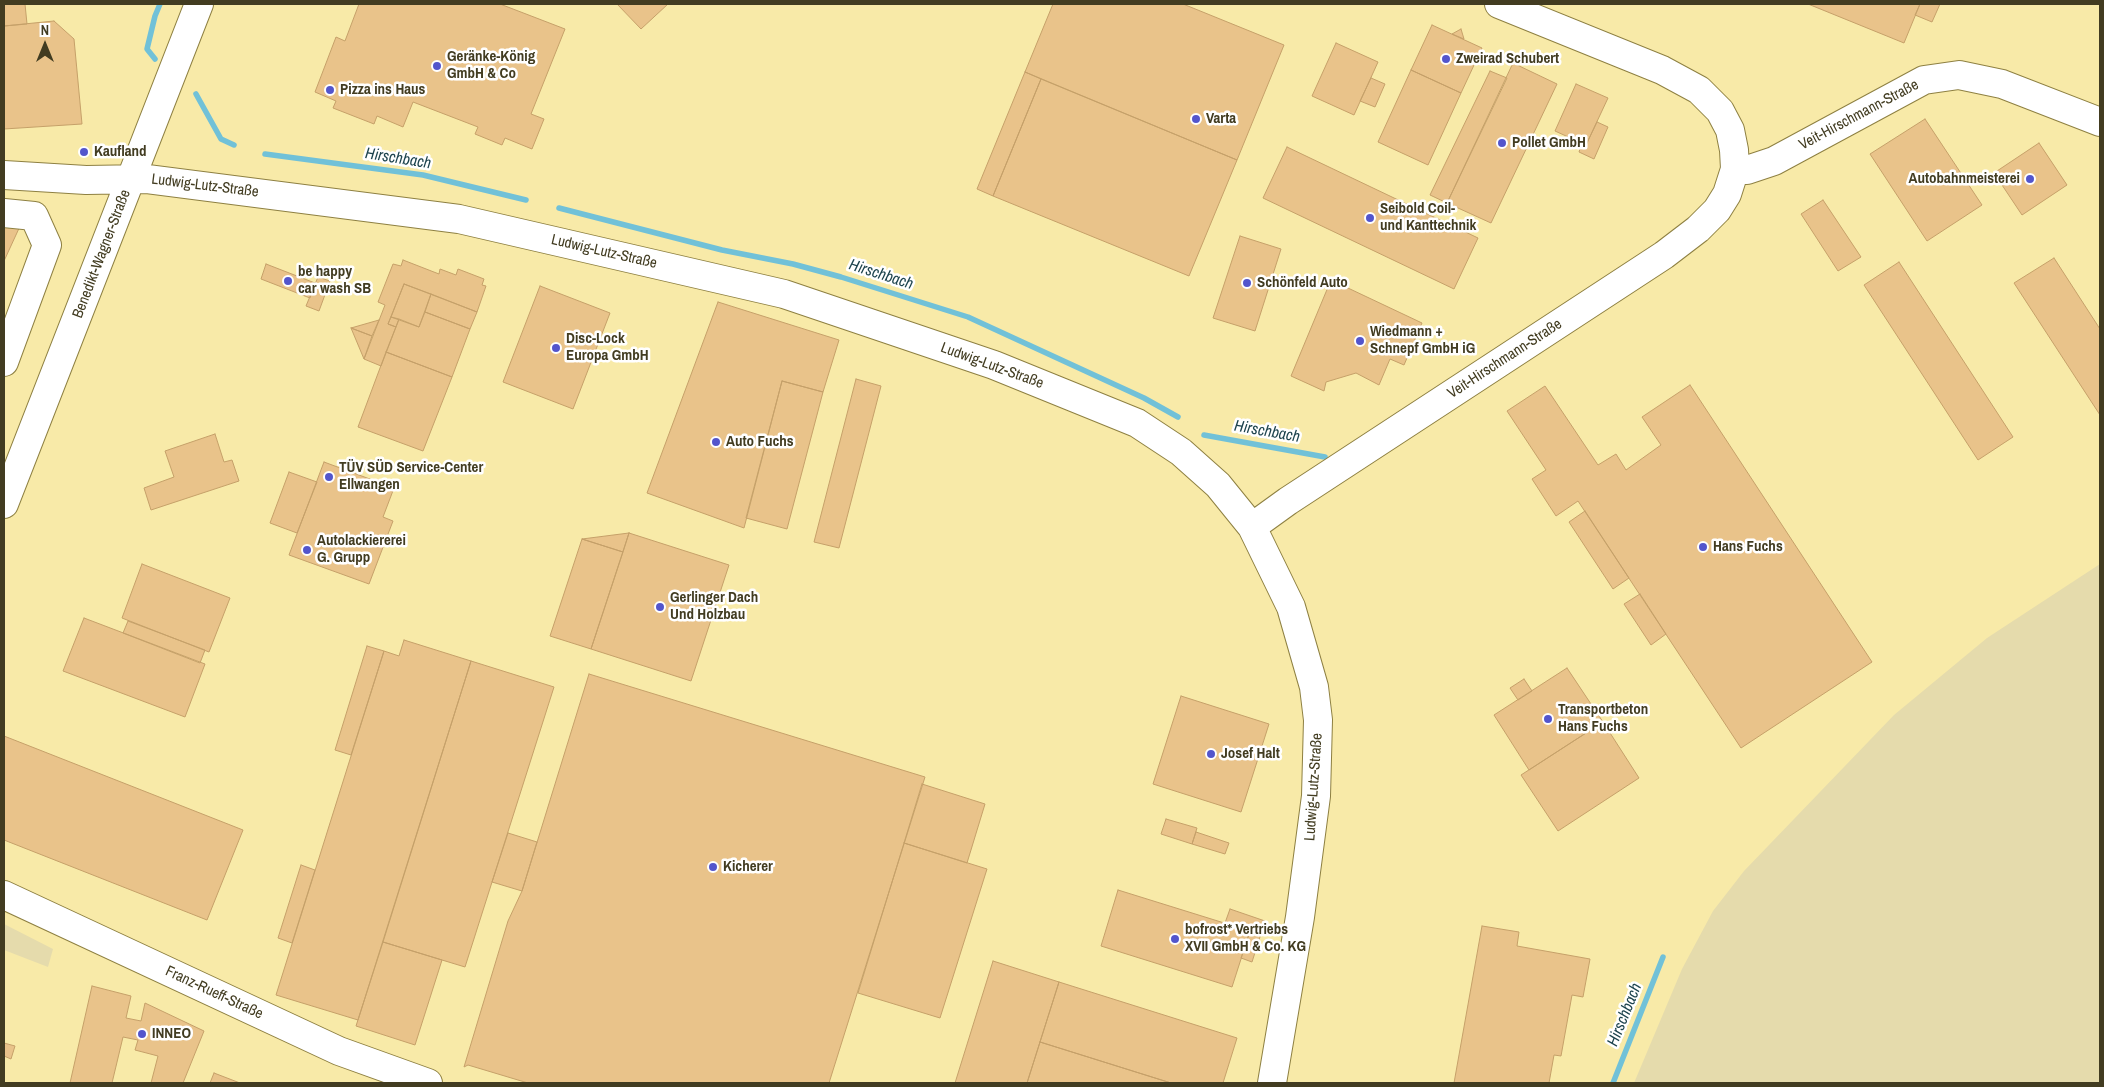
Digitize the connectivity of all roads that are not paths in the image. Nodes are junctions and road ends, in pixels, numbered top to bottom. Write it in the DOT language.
graph roads {
  1 [pos="199,4"];
  2 [pos="1499,4"];
  3 [pos="2100,122"];
  4 [pos="1735,169"];
  5 [pos="4,175"];
  6 [pos="131,180"];
  7 [pos="4,214"];
  8 [pos="4,362"];
  9 [pos="4,504"];
  10 [pos="1252,527"];
  11 [pos="4,895"];
  12 [pos="413,1081"];
  13 [pos="1272,1083"];
  1 -- 6 [label="street, Benedikt-Wagner-Straße"];
  2 -- 4 [label="street, Veit-Hirschmann-Straße"];
  3 -- 4 [label="street, Veit-Hirschmann-Straße"];
  4 -- 10 [label="street, Veit-Hirschmann-Straße"];
  5 -- 6 [label="street, Ludwig-Lutz-Straße"];
  6 -- 9 [label="street, Benedikt-Wagner-Straße"];
  6 -- 10 [label="street, Ludwig-Lutz-Straße"];
  7 -- 8 [label="street"];
  10 -- 13 [label="street, Ludwig-Lutz-Straße"];
  11 -- 12 [label="street, Franz-Rueff-Straße"];
}
